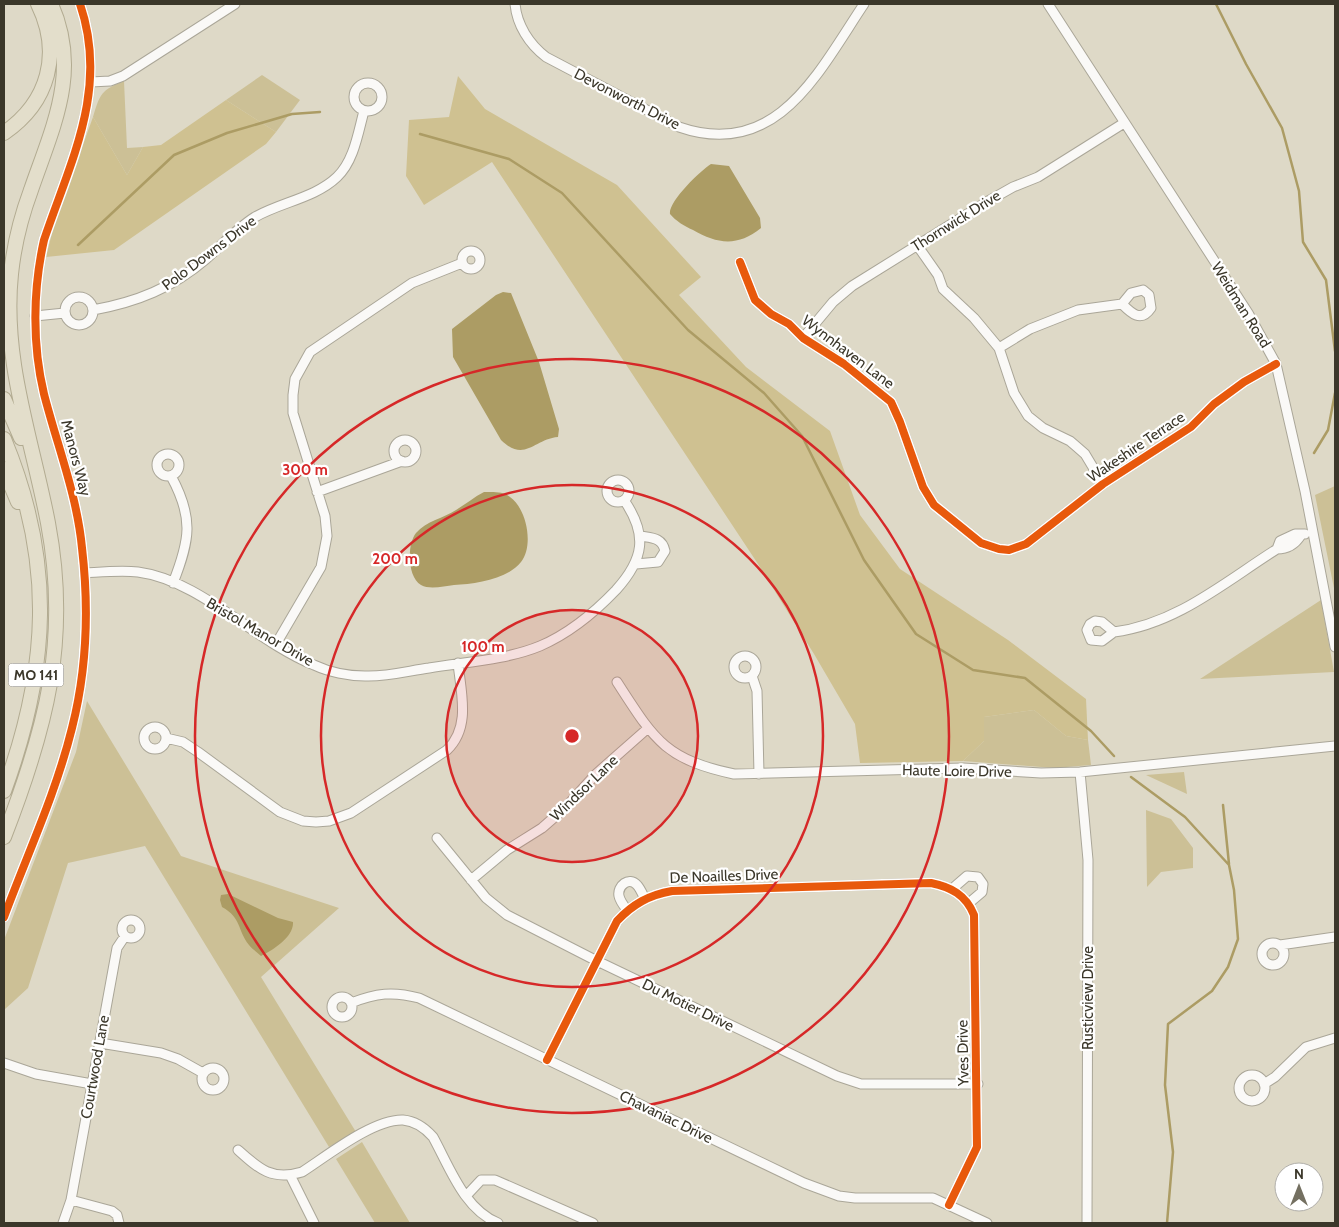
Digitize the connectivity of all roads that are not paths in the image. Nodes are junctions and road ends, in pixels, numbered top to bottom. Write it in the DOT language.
graph roads {
  1 [pos="38,4"];
  2 [pos="51,4"];
  3 [pos="80,4"];
  4 [pos="235,4"];
  5 [pos="515,4"];
  6 [pos="864,4"];
  7 [pos="1048,4"];
  8 [pos="92,82"];
  9 [pos="364,111"];
  10 [pos="1124,123"];
  11 [pos="4,133"];
  12 [pos="918,244"];
  13 [pos="740,262"];
  14 [pos="462,263"];
  15 [pos="1122,304"];
  16 [pos="93,310"];
  17 [pos="65,313"];
  18 [pos="35,316"];
  19 [pos="803,338"];
  20 [pos="999,348"];
  21 [pos="1276,364"];
  22 [pos="4,399"];
  23 [pos="4,439"];
  24 [pos="402,461"];
  25 [pos="4,469"];
  26 [pos="171,476"];
  27 [pos="1103,484"];
  28 [pos="40,490"];
  29 [pos="318,492"];
  30 [pos="624,500"];
  31 [pos="1313,532"];
  32 [pos="640,536"];
  33 [pos="1009,550"];
  34 [pos="36,554"];
  35 [pos="636,564"];
  36 [pos="85,572"];
  37 [pos="173,583"];
  38 [pos="1114,632"];
  39 [pos="276,644"];
  40 [pos="1335,647"];
  41 [pos="458,663"];
  42 [pos="752,676"];
  43 [pos="617,682"];
  44 [pos="647,729"];
  45 [pos="166,738"];
  46 [pos="1335,746"];
  47 [pos="1080,772"];
  48 [pos="759,774"];
  49 [pos="4,792"];
  50 [pos="4,837"];
  51 [pos="437,838"];
  52 [pos="471,880"];
  53 [pos="952,889"];
  54 [pos="645,899"];
  55 [pos="966,900"];
  56 [pos="627,910"];
  57 [pos="4,917"];
  58 [pos="125,936"];
  59 [pos="1335,937"];
  60 [pos="1280,945"];
  61 [pos="595,960"];
  62 [pos="351,1003"];
  63 [pos="1335,1038"];
  64 [pos="100,1043"];
  65 [pos="547,1060"];
  66 [pos="4,1063"];
  67 [pos="203,1073"];
  68 [pos="92,1084"];
  69 [pos="978,1084"];
  70 [pos="1264,1084"];
  71 [pos="238,1150"];
  72 [pos="290,1175"];
  73 [pos="466,1196"];
  74 [pos="71,1200"];
  75 [pos="949,1205"];
  76 [pos="66,1222"];
  77 [pos="119,1223"];
  78 [pos="314,1223"];
  79 [pos="498,1223"];
  80 [pos="593,1223"];
  81 [pos="987,1223"];
  82 [pos="1086,1223"];
  1 -- 11 [label="highway"];
  2 -- 28 [label="highway"];
  3 -- 8 [label="street, Manors Way"];
  4 -- 8 [label="street"];
  5 -- 6 [label="street, Devonworth Drive"];
  7 -- 10 [label="street, Weidman Road"];
  8 -- 18 [label="street, Manors Way"];
  9 -- 16 [label="street, Polo Downs Drive"];
  10 -- 12 [label="street, Thornwick Drive"];
  10 -- 21 [label="street, Weidman Road"];
  12 -- 19 [label="street, Thornwick Drive"];
  12 -- 20 [label="street"];
  13 -- 19 [label="street, Wynnhaven Lane"];
  14 -- 29 [label="street"];
  15 -- 20 [label="street"];
  16 -- 17 [label="street"];
  16 -- 17 [label="street"];
  17 -- 18 [label="street"];
  18 -- 36 [label="street, Manors Way"];
  19 -- 33 [label="street, Wynnhaven Lane"];
  20 -- 27 [label="street"];
  21 -- 27 [label="street, Wakeshire Terrace"];
  21 -- 31 [label="street, Weidman Road"];
  22 -- 28 [label="highway, MO 141"];
  23 -- 34 [label="highway, MO 141"];
  24 -- 29 [label="street"];
  25 -- 34 [label="highway"];
  26 -- 37 [label="street"];
  27 -- 33 [label="street, Wakeshire Terrace"];
  28 -- 50 [label="highway, MO 141"];
  29 -- 39 [label="street"];
  30 -- 32 [label="street, Bristol Manor Drive"];
  31 -- 38 [label="street"];
  31 -- 40 [label="street, Weidman Road"];
  32 -- 35 [label="street, Bristol Manor Drive"];
  32 -- 35 [label="street"];
  34 -- 49 [label="highway, MO 141"];
  35 -- 41 [label="street, Bristol Manor Drive"];
  36 -- 37 [label="street, Bristol Manor Drive"];
  36 -- 57 [label="street, Manors Way"];
  37 -- 39 [label="street, Bristol Manor Drive"];
  39 -- 41 [label="street, Bristol Manor Drive"];
  41 -- 45 [label="street"];
  42 -- 48 [label="street"];
  43 -- 44 [label="street, Haute Loire Drive"];
  44 -- 48 [label="street, Haute Loire Drive"];
  44 -- 52 [label="street, Windsor Lane"];
  46 -- 47 [label="street, Haute Loire Drive"];
  47 -- 48 [label="street, Haute Loire Drive"];
  47 -- 82 [label="street, Rusticview Drive"];
  51 -- 52 [label="street, Du Motier Drive"];
  52 -- 61 [label="street, Du Motier Drive"];
  53 -- 54 [label="street, De Noailles Drive"];
  53 -- 55 [label="street, De Noailles Drive"];
  53 -- 55 [label="street"];
  54 -- 56 [label="street, De Noailles Drive"];
  54 -- 56 [label="street"];
  55 -- 69 [label="street, Yves Drive"];
  56 -- 61 [label="street, De Noailles Drive"];
  58 -- 64 [label="street, Courtwood Lane"];
  59 -- 60 [label="street"];
  61 -- 65 [label="street, De Noailles Drive"];
  61 -- 69 [label="street, Du Motier Drive"];
  62 -- 65 [label="street, Chavaniac Drive"];
  63 -- 70 [label="street"];
  64 -- 67 [label="street"];
  64 -- 68 [label="street, Courtwood Lane"];
  65 -- 75 [label="street, Chavaniac Drive"];
  66 -- 68 [label="street"];
  68 -- 74 [label="street, Courtwood Lane"];
  69 -- 75 [label="street, Yves Drive"];
  71 -- 72 [label="street"];
  72 -- 73 [label="street"];
  72 -- 78 [label="street"];
  73 -- 79 [label="street"];
  73 -- 80 [label="street"];
  74 -- 76 [label="street, Courtwood Lane"];
  74 -- 77 [label="street"];
  75 -- 81 [label="street, Chavaniac Drive"];
}
